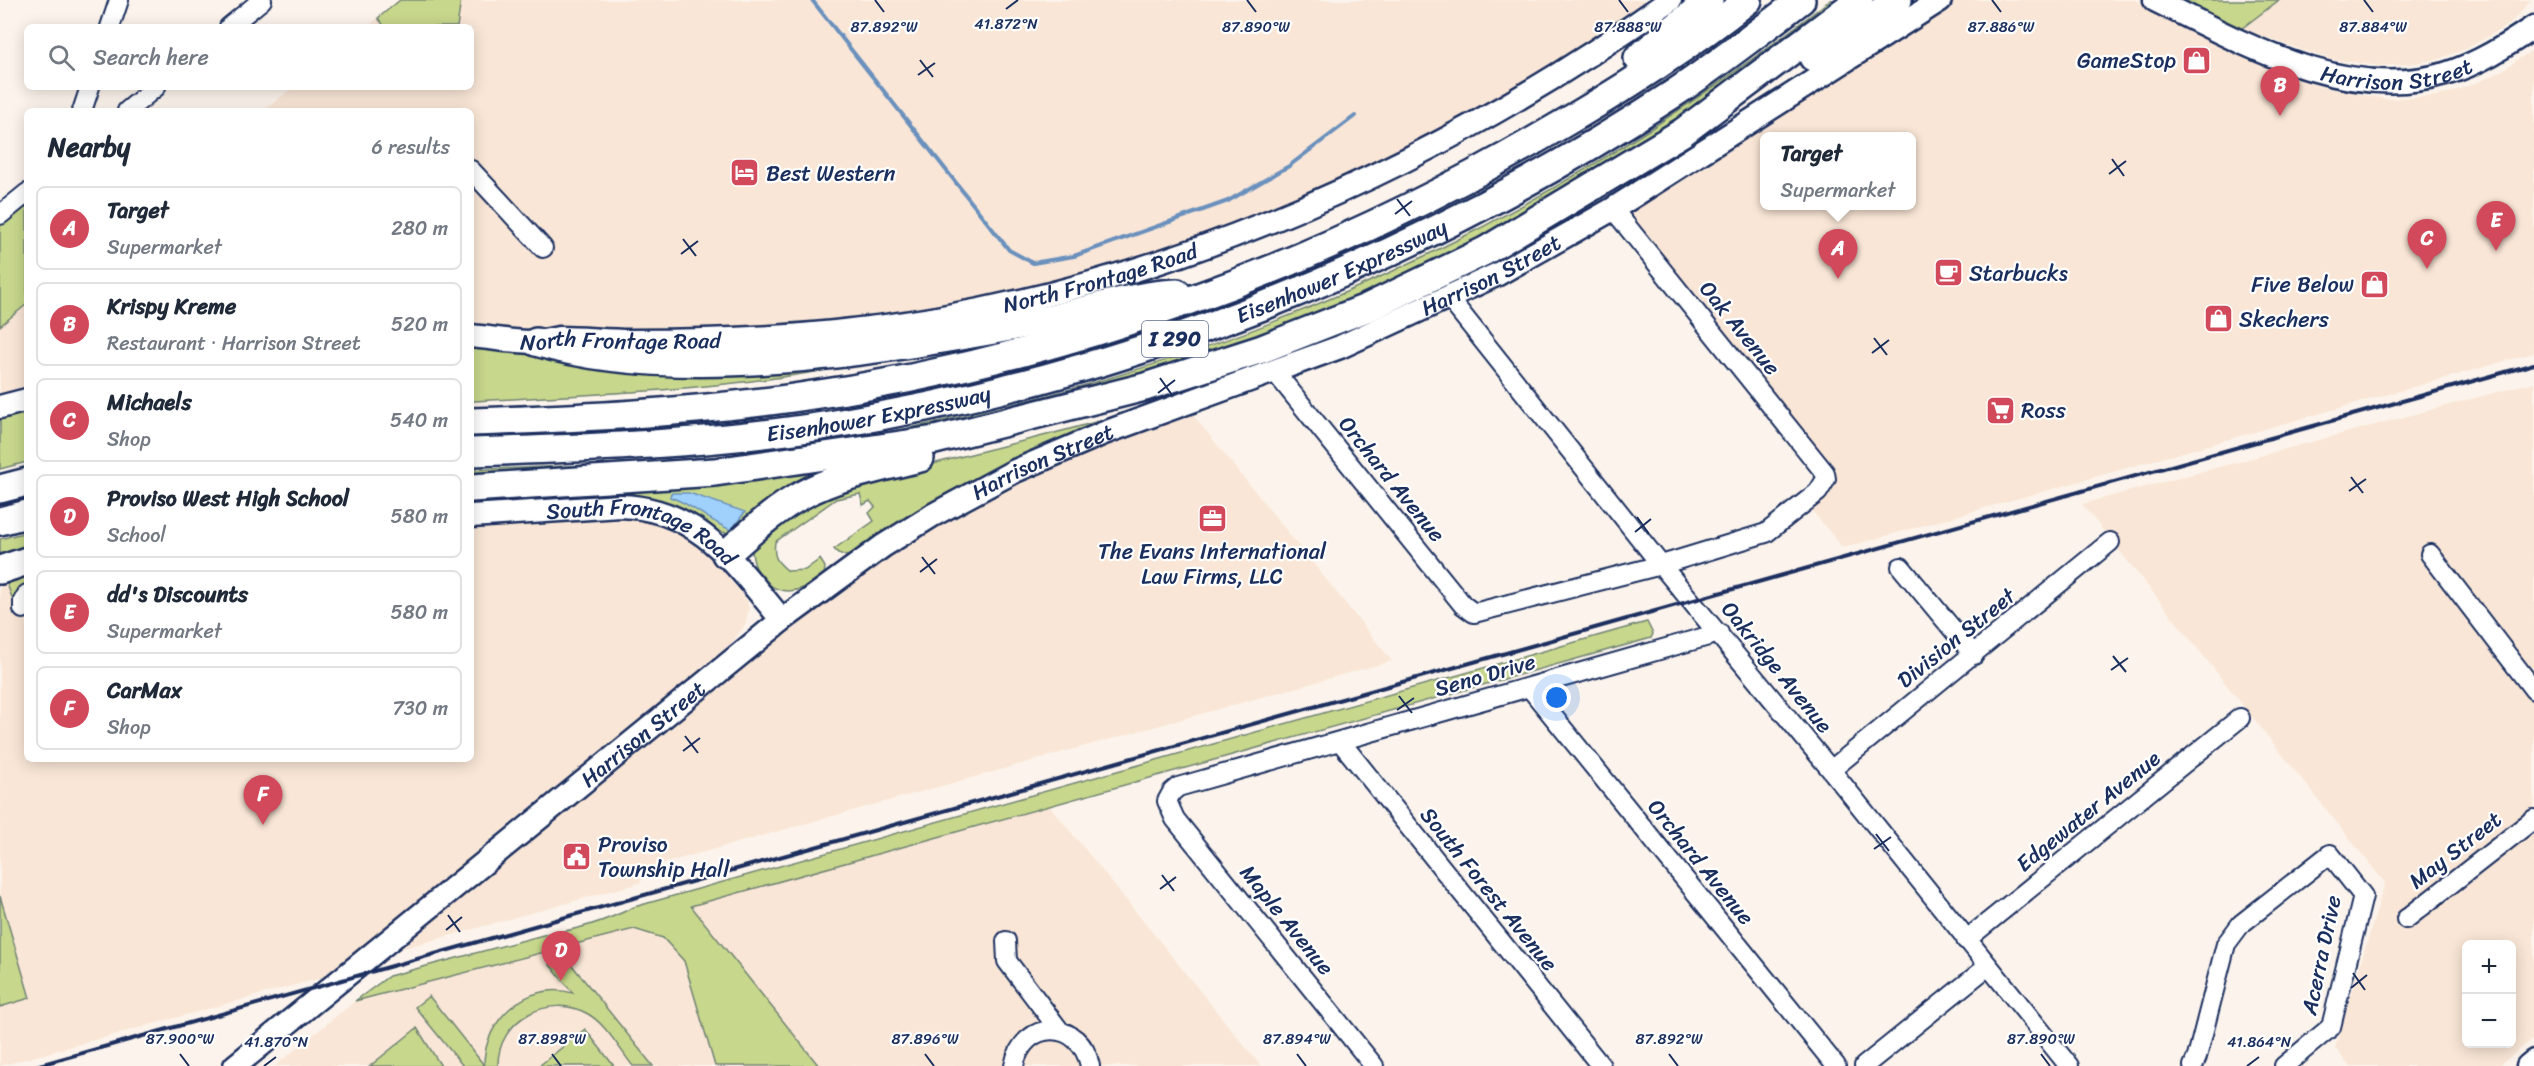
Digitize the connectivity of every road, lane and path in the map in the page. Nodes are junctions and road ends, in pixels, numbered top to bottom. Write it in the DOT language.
graph roads {
  1 [pos="119,0"];
  2 [pos="262,0"];
  3 [pos="1670,0"];
  4 [pos="1709,0"];
  5 [pos="1748,0"];
  6 [pos="1801,0"];
  7 [pos="1859,0"];
  8 [pos="1898,0"];
  9 [pos="1940,0"];
  10 [pos="2155,0"];
  11 [pos="111,24"];
  12 [pos="233,24"];
  13 [pos="2534,27"];
  14 [pos="89,90"];
  15 [pos="152,90"];
  16 [pos="1592,107"];
  17 [pos="83,108"];
  18 [pos="130,108"];
  19 [pos="1683,132"];
  20 [pos="474,173"];
  21 [pos="24,195"];
  22 [pos="1613,209"];
  23 [pos="0,215"];
  24 [pos="543,248"];
  25 [pos="1214,291"];
  26 [pos="1449,298"];
  27 [pos="474,336"];
  28 [pos="536,342"];
  29 [pos="1275,372"];
  30 [pos="1145,387"];
  31 [pos="24,401"];
  32 [pos="0,407"];
  33 [pos="474,422"];
  34 [pos="474,452"];
  35 [pos="24,483"];
  36 [pos="474,488"];
  37 [pos="0,489"];
  38 [pos="24,515"];
  39 [pos="474,516"];
  40 [pos="0,521"];
  41 [pos="2110,542"];
  42 [pos="726,554"];
  43 [pos="2430,554"];
  44 [pos="24,562"];
  45 [pos="1661,565"];
  46 [pos="1901,567"];
  47 [pos="0,570"];
  48 [pos="782,620"];
  49 [pos="1719,633"];
  50 [pos="1974,655"];
  51 [pos="1530,688"];
  52 [pos="2534,690"];
  53 [pos="2240,718"];
  54 [pos="1340,741"];
  55 [pos="1831,770"];
  56 [pos="1167,801"];
  57 [pos="2534,819"];
  58 [pos="2406,919"];
  59 [pos="1966,940"];
  60 [pos="1006,941"];
  61 [pos="1987,967"];
  62 [pos="1060,1031"];
  63 [pos="2534,1061"];
  64 [pos="235,1066"];
  65 [pos="1014,1066"];
  66 [pos="1090,1066"];
  67 [pos="1374,1066"];
  68 [pos="1601,1066"];
  69 [pos="1836,1066"];
  70 [pos="1864,1066"];
  71 [pos="2068,1066"];
  72 [pos="2193,1066"];
  73 [pos="2284,1066"];
  74 [pos="2528,1066"];
  1 -- 11 [label="street"];
  2 -- 12 [label="street"];
  3 -- 28 [label="main road, North Frontage Road"];
  4 -- 16 [label="highway"];
  5 -- 16 [label="highway, Eisenhower Expressway / I 290"];
  6 -- 34 [label="highway, Eisenhower Expressway / I 290"];
  7 -- 19 [label="highway"];
  8 -- 19 [label="highway"];
  9 -- 22 [label="main road, Harrison Street"];
  10 -- 13 [label="main road, Harrison Street"];
  14 -- 17 [label="street"];
  15 -- 18 [label="street"];
  16 -- 25 [label="highway, Eisenhower Expressway / I 290"];
  19 -- 30 [label="highway"];
  20 -- 24 [label="street"];
  21 -- 23 [label="street"];
  22 -- 26 [label="main road, Harrison Street"];
  22 -- 45 [label="street, Oak Avenue"];
  25 -- 28 [label="highway"];
  25 -- 33 [label="highway, Eisenhower Expressway / I 290"];
  26 -- 29 [label="main road, Harrison Street"];
  26 -- 45 [label="street, Oakridge Avenue"];
  27 -- 28 [label="main road, North Frontage Road"];
  29 -- 45 [label="street, Orchard Avenue"];
  29 -- 48 [label="main road, Harrison Street"];
  30 -- 36 [label="highway"];
  30 -- 42 [label="highway"];
  31 -- 32 [label="main road"];
  35 -- 37 [label="highway"];
  38 -- 40 [label="highway"];
  39 -- 42 [label="main road, South Frontage Road"];
  41 -- 50 [label="street, Division Street"];
  42 -- 48 [label="main road, South Frontage Road"];
  43 -- 52 [label="street"];
  44 -- 47 [label="highway"];
  45 -- 49 [label="street, Oakridge Avenue"];
  46 -- 50 [label="street"];
  48 -- 64 [label="main road, Harrison Street"];
  49 -- 51 [label="street, Seno Drive"];
  49 -- 55 [label="street, Oakridge Avenue"];
  50 -- 55 [label="street, Division Street"];
  51 -- 54 [label="street, Seno Drive"];
  51 -- 69 [label="street, Orchard Avenue"];
  53 -- 59 [label="street, Edgewater Avenue"];
  54 -- 56 [label="street, Seno Drive"];
  54 -- 68 [label="street, South Forest Avenue"];
  55 -- 59 [label="street, Oakridge Avenue"];
  56 -- 67 [label="street, Maple Avenue"];
  57 -- 58 [label="street, May Street"];
  59 -- 61 [label="street, Oakridge Avenue"];
  60 -- 62 [label="street"];
  61 -- 70 [label="street"];
  61 -- 71 [label="street, Oakridge Avenue"];
  62 -- 65 [label="street"];
  62 -- 66 [label="street"];
  63 -- 74 [label="main road"];
  72 -- 73 [label="street, Acerra Drive"];
}
